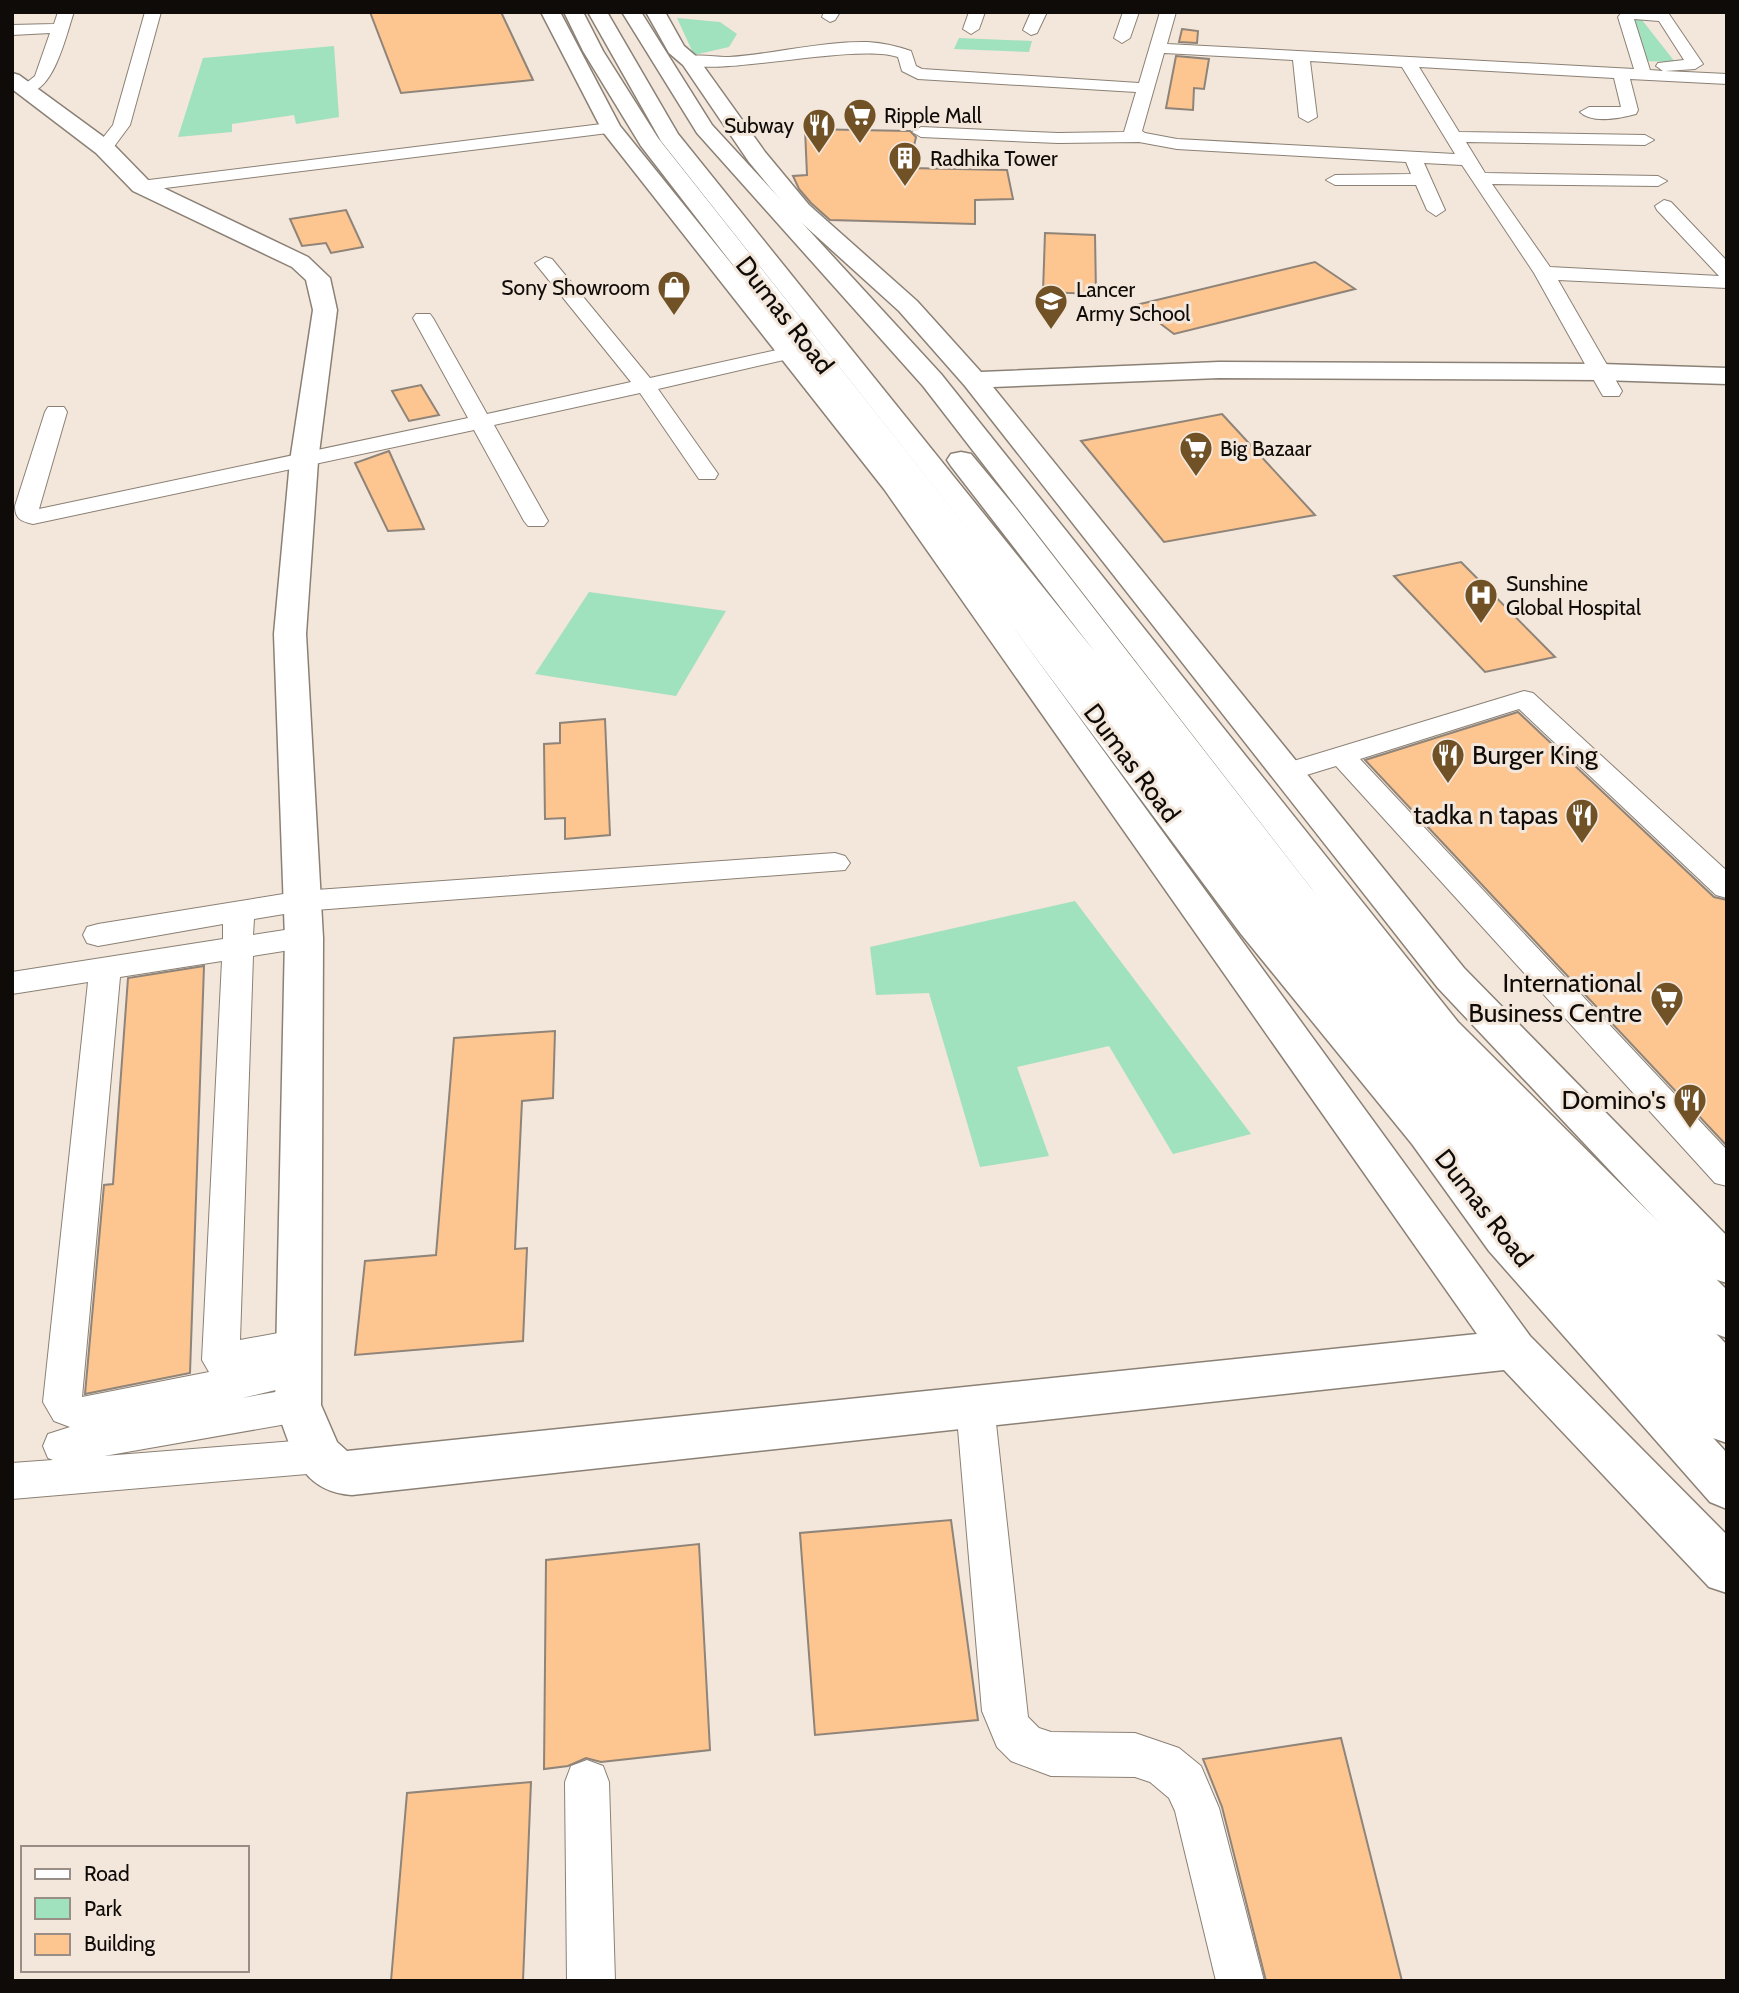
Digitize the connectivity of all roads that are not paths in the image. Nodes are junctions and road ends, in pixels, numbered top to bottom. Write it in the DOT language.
graph roads {
  1 [pos="66,12"];
  2 [pos="153,12"];
  3 [pos="550,12"];
  4 [pos="573,12"];
  5 [pos="597,12"];
  6 [pos="612,12"];
  7 [pos="631,12"];
  8 [pos="655,12"];
  9 [pos="977,12"];
  10 [pos="1039,12"];
  11 [pos="1131,12"];
  12 [pos="1168,12"];
  13 [pos="60,28"];
  14 [pos="971,29"];
  15 [pos="12,30"];
  16 [pos="1031,30"];
  17 [pos="1122,38"];
  18 [pos="1157,48"];
  19 [pos="905,54"];
  20 [pos="925,55"];
  21 [pos="1301,57"];
  22 [pos="690,61"];
  23 [pos="1407,62"];
  24 [pos="1643,71"];
  25 [pos="1621,74"];
  26 [pos="1727,79"];
  27 [pos="20,83"];
  28 [pos="1146,88"];
  29 [pos="1590,112"];
  30 [pos="1308,117"];
  31 [pos="610,128"];
  32 [pos="921,132"];
  33 [pos="1139,137"];
  34 [pos="1454,137"];
  35 [pos="1646,140"];
  36 [pos="104,148"];
  37 [pos="1412,157"];
  38 [pos="1467,160"];
  39 [pos="1479,178"];
  40 [pos="1422,179"];
  41 [pos="1335,180"];
  42 [pos="1658,181"];
  43 [pos="141,186"];
  44 [pos="1664,206"];
  45 [pos="1436,210"];
  46 [pos="545,263"];
  47 [pos="1544,273"];
  48 [pos="1727,273"];
  49 [pos="1727,282"];
  50 [pos="424,318"];
  51 [pos="790,353"];
  52 [pos="1727,376"];
  53 [pos="974,380"];
  54 [pos="1606,381"];
  55 [pos="645,385"];
  56 [pos="1727,394"];
  57 [pos="995,405"];
  58 [pos="56,412"];
  59 [pos="481,422"];
  60 [pos="304,461"];
  61 [pos="707,474"];
  62 [pos="537,521"];
  63 [pos="1341,755"];
  64 [pos="1287,772"];
  65 [pos="835,863"];
  66 [pos="1727,888"];
  67 [pos="239,912"];
  68 [pos="303,929"];
  69 [pos="102,952"];
  70 [pos="238,954"];
  71 [pos="12,983"];
  72 [pos="1727,1174"];
  73 [pos="1720,1249"];
  74 [pos="1727,1320"];
  75 [pos="1514,1350"];
  76 [pos="299,1373"];
  77 [pos="1727,1376"];
  78 [pos="221,1388"];
  79 [pos="975,1405"];
  80 [pos="1727,1422"];
  81 [pos="62,1446"];
  82 [pos="319,1456"];
  83 [pos="12,1481"];
  84 [pos="1727,1487"];
  85 [pos="1727,1570"];
  86 [pos="587,1782"];
  87 [pos="591,1981"];
  88 [pos="1240,1981"];
  1 -- 13 [label="street"];
  2 -- 36 [label="street"];
  3 -- 31 [label="main road"];
  4 -- 84 [label="main road, Dumas Road"];
  5 -- 80 [label="main road"];
  6 -- 77 [label="main road"];
  7 -- 74 [label="main road"];
  8 -- 22 [label="main road"];
  9 -- 14 [label="street"];
  10 -- 16 [label="street"];
  11 -- 17 [label="street"];
  12 -- 18 [label="street"];
  13 -- 15 [label="street"];
  13 -- 27 [label="street"];
  18 -- 21 [label="street"];
  18 -- 28 [label="street"];
  19 -- 20 [label="street"];
  19 -- 22 [label="street"];
  19 -- 28 [label="street"];
  21 -- 23 [label="street"];
  21 -- 30 [label="street"];
  22 -- 53 [label="main road"];
  23 -- 25 [label="street"];
  23 -- 34 [label="street"];
  24 -- 24 [label="street"];
  24 -- 25 [label="street"];
  24 -- 26 [label="street"];
  25 -- 29 [label="street"];
  27 -- 36 [label="main road"];
  28 -- 33 [label="street"];
  31 -- 43 [label="street"];
  31 -- 51 [label="main road"];
  32 -- 33 [label="street"];
  33 -- 37 [label="street"];
  34 -- 35 [label="street"];
  34 -- 38 [label="street"];
  36 -- 43 [label="main road"];
  37 -- 38 [label="street"];
  37 -- 40 [label="street"];
  38 -- 39 [label="street"];
  39 -- 42 [label="street"];
  39 -- 47 [label="street"];
  40 -- 41 [label="street"];
  40 -- 45 [label="street"];
  43 -- 60 [label="main road"];
  44 -- 48 [label="street"];
  46 -- 55 [label="street"];
  47 -- 49 [label="street"];
  47 -- 54 [label="street"];
  50 -- 59 [label="street"];
  51 -- 55 [label="street"];
  51 -- 75 [label="main road"];
  52 -- 54 [label="main road"];
  53 -- 54 [label="main road"];
  53 -- 57 [label="main road"];
  54 -- 56 [label="main road"];
  54 -- 57 [label="main road"];
  55 -- 59 [label="street"];
  55 -- 61 [label="street"];
  57 -- 64 [label="main road"];
  58 -- 60 [label="street"];
  59 -- 60 [label="street"];
  59 -- 62 [label="street"];
  60 -- 68 [label="main road"];
  63 -- 64 [label="street"];
  63 -- 66 [label="street"];
  63 -- 72 [label="street"];
  64 -- 73 [label="main road"];
  65 -- 68 [label="street"];
  67 -- 68 [label="street"];
  67 -- 69 [label="street"];
  67 -- 70 [label="street"];
  68 -- 70 [label="street"];
  68 -- 76 [label="main road"];
  69 -- 70 [label="street"];
  69 -- 71 [label="street"];
  69 -- 78 [label="street"];
  70 -- 78 [label="street"];
  75 -- 79 [label="main road"];
  75 -- 85 [label="main road"];
  76 -- 78 [label="street"];
  76 -- 78 [label="street"];
  76 -- 82 [label="main road"];
  78 -- 81 [label="street"];
  79 -- 82 [label="main road"];
  79 -- 88 [label="street"];
  82 -- 83 [label="street"];
  86 -- 87 [label="street"];
}
